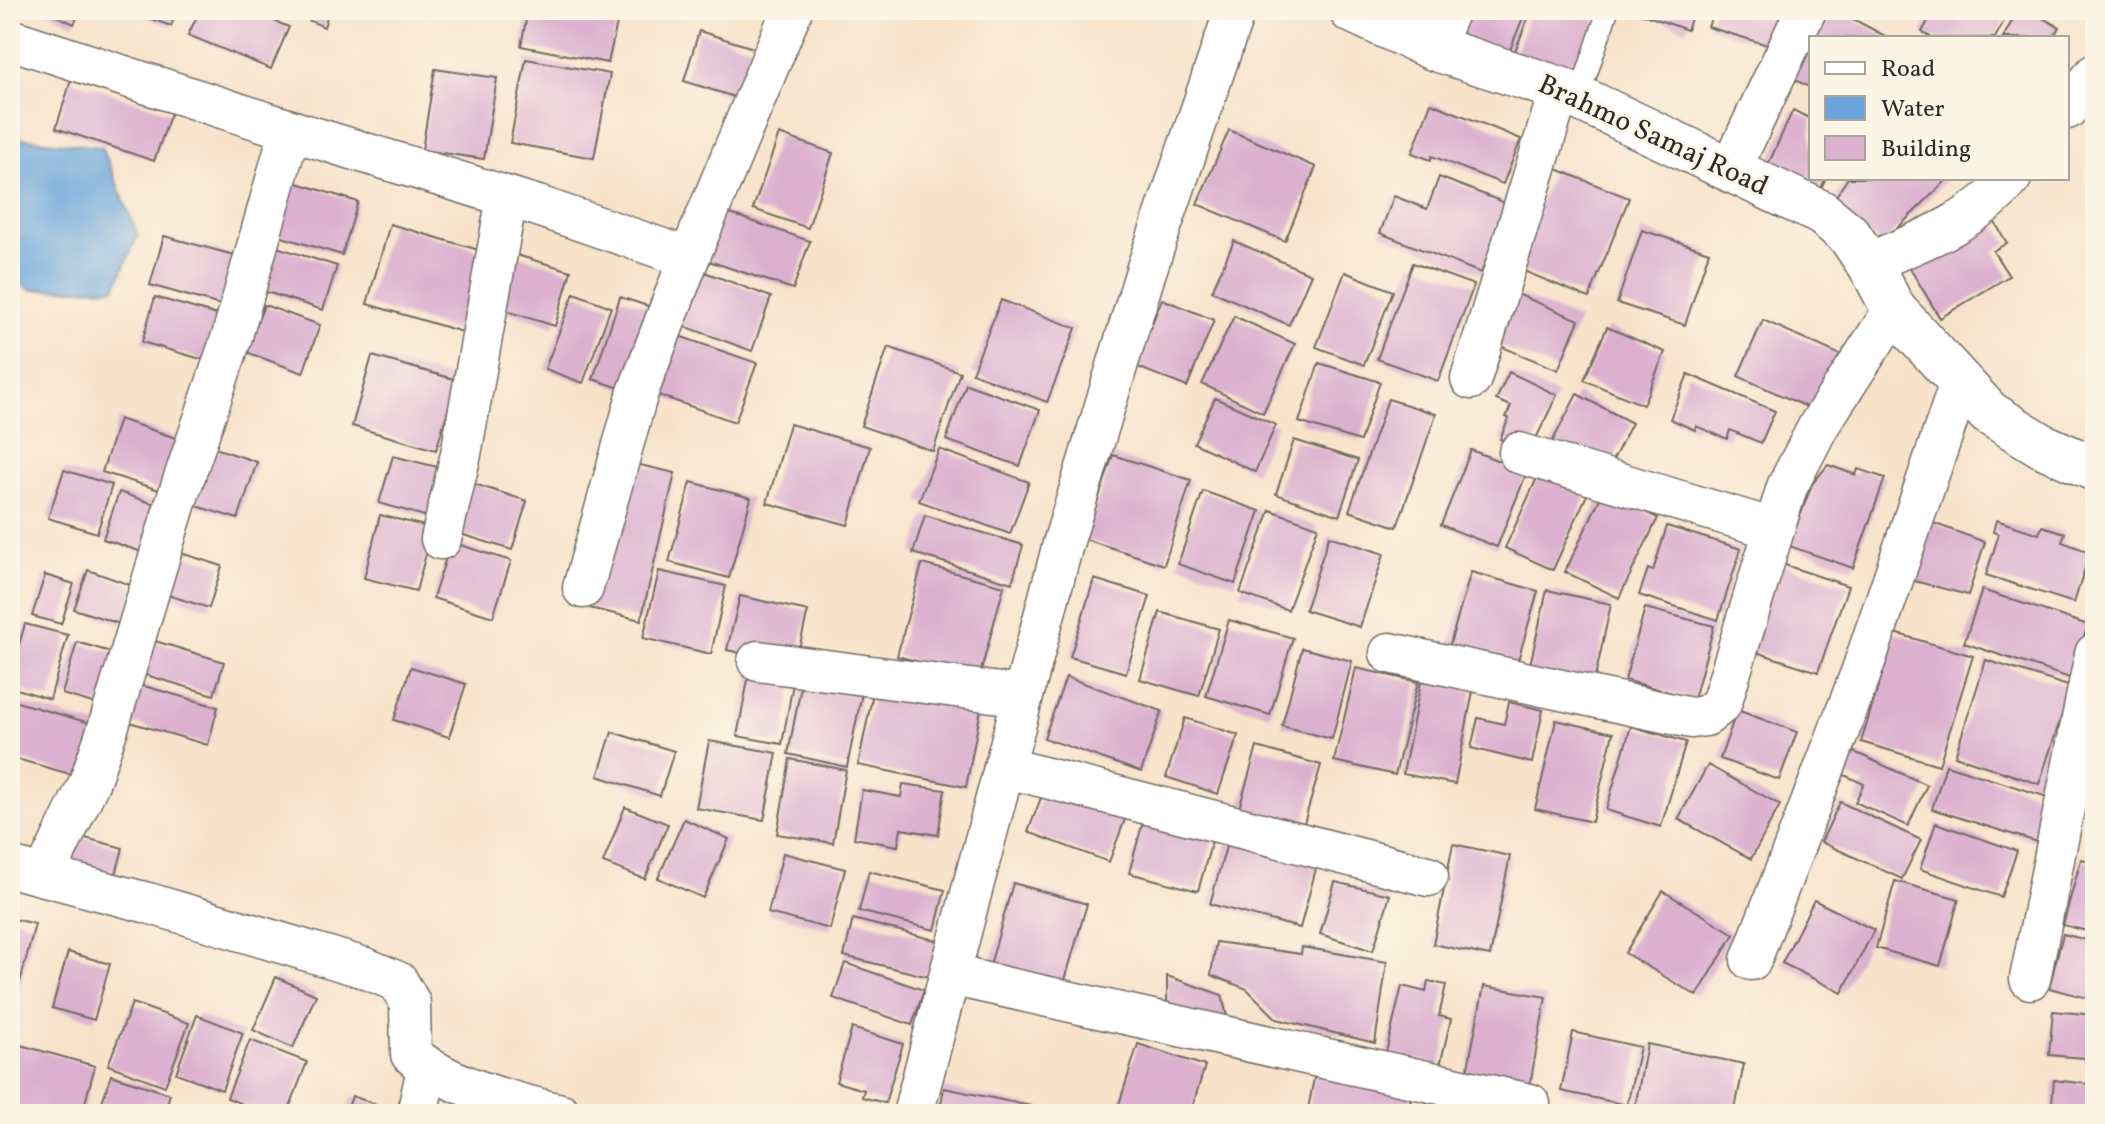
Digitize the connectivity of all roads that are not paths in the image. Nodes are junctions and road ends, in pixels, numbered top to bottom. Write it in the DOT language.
graph roads {
  1 [pos="792,10"];
  2 [pos="1235,10"];
  3 [pos="1351,10"];
  4 [pos="1608,10"];
  5 [pos="1806,10"];
  6 [pos="1441,29"];
  7 [pos="10,39"];
  8 [pos="2095,74"];
  9 [pos="1570,93"];
  10 [pos="2069,106"];
  11 [pos="290,130"];
  12 [pos="1730,171"];
  13 [pos="2009,180"];
  14 [pos="507,197"];
  15 [pos="689,258"];
  16 [pos="1868,263"];
  17 [pos="1894,310"];
  18 [pos="1471,379"];
  19 [pos="1960,383"];
  20 [pos="1519,453"];
  21 [pos="2095,469"];
  22 [pos="1774,529"];
  23 [pos="441,539"];
  24 [pos="583,588"];
  25 [pos="1390,653"];
  26 [pos="2095,654"];
  27 [pos="758,661"];
  28 [pos="1023,696"];
  29 [pos="1004,767"];
  30 [pos="27,872"];
  31 [pos="1428,876"];
  32 [pos="1751,960"];
  33 [pos="950,975"];
  34 [pos="2030,979"];
  35 [pos="427,1069"];
  36 [pos="1530,1104"];
  37 [pos="417,1114"];
  38 [pos="561,1114"];
  39 [pos="913,1114"];
  1 -- 15 [label="street"];
  2 -- 28 [label="street"];
  3 -- 6 [label="street, Brahmo Samaj Road"];
  4 -- 9 [label="lane"];
  5 -- 12 [label="street"];
  6 -- 9 [label="street, Brahmo Samaj Road"];
  7 -- 11 [label="street"];
  8 -- 10 [label="street"];
  9 -- 12 [label="street, Brahmo Samaj Road"];
  9 -- 18 [label="street"];
  11 -- 14 [label="street"];
  11 -- 30 [label="street"];
  12 -- 16 [label="street, Brahmo Samaj Road"];
  13 -- 16 [label="street"];
  14 -- 15 [label="street"];
  14 -- 23 [label="street"];
  15 -- 24 [label="street"];
  16 -- 17 [label="street, Brahmo Samaj Road"];
  17 -- 19 [label="street, Brahmo Samaj Road"];
  17 -- 22 [label="street"];
  19 -- 21 [label="street, Brahmo Samaj Road"];
  19 -- 32 [label="street"];
  20 -- 22 [label="street"];
  22 -- 25 [label="street"];
  26 -- 34 [label="street"];
  27 -- 28 [label="street"];
  28 -- 29 [label="street"];
  29 -- 31 [label="street"];
  29 -- 33 [label="street"];
  30 -- 35 [label="street"];
  33 -- 36 [label="street"];
  33 -- 39 [label="street"];
  35 -- 37 [label="street"];
  35 -- 38 [label="street"];
}
